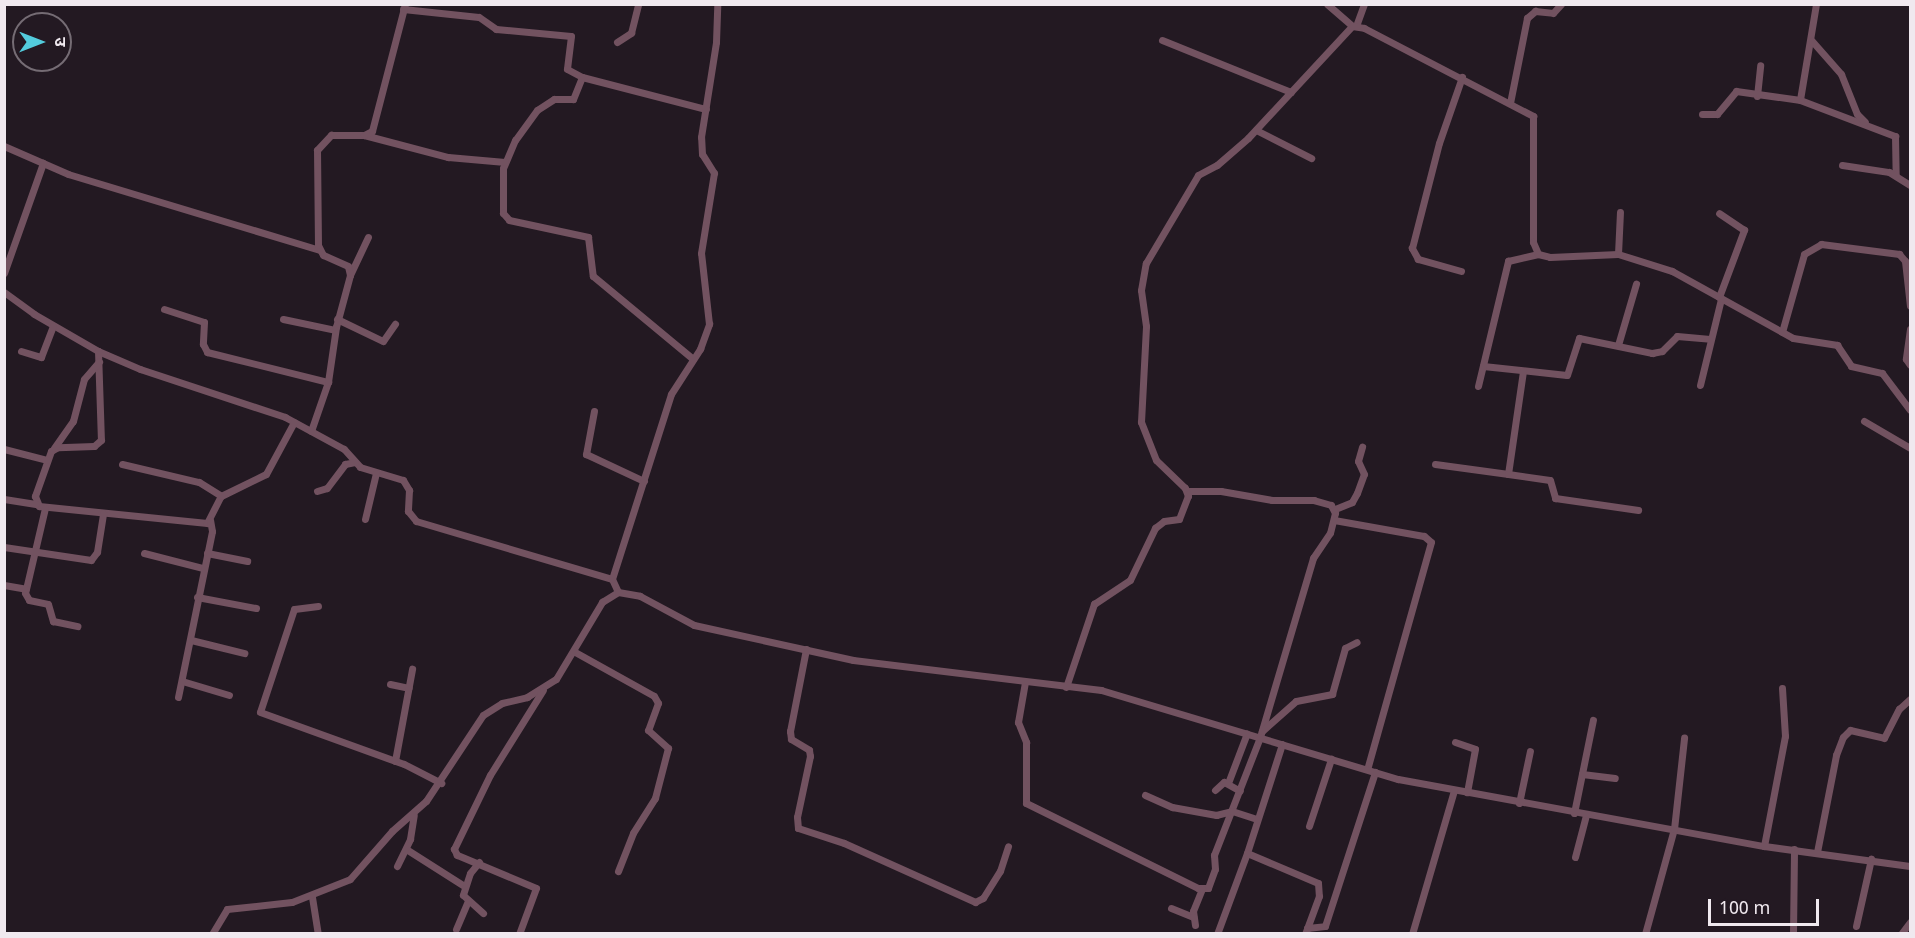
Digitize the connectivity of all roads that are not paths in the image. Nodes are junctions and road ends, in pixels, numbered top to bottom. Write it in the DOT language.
graph roads {
  1 [pos="638,4"];
  2 [pos="717,4"];
  3 [pos="1327,4"];
  4 [pos="1364,4"];
  5 [pos="1561,4"];
  6 [pos="1816,4"];
  7 [pos="404,7"];
  8 [pos="1354,26"];
  9 [pos="1162,40"];
  10 [pos="1812,41"];
  11 [pos="617,42"];
  12 [pos="1760,65"];
  13 [pos="582,77"];
  14 [pos="1462,77"];
  15 [pos="1291,92"];
  16 [pos="1757,96"];
  17 [pos="1800,100"];
  18 [pos="1510,104"];
  19 [pos="706,108"];
  20 [pos="1702,114"];
  21 [pos="1871,126"];
  22 [pos="1256,130"];
  23 [pos="364,135"];
  24 [pos="4,146"];
  25 [pos="1311,158"];
  26 [pos="505,162"];
  27 [pos="43,163"];
  28 [pos="1842,165"];
  29 [pos="1896,175"];
  30 [pos="1911,185"];
  31 [pos="1620,212"];
  32 [pos="1719,213"];
  33 [pos="368,237"];
  34 [pos="320,250"];
  35 [pos="1538,254"];
  36 [pos="1618,254"];
  37 [pos="1461,271"];
  38 [pos="4,273"];
  39 [pos="350,275"];
  40 [pos="1636,284"];
  41 [pos="4,292"];
  42 [pos="1720,298"];
  43 [pos="1911,306"];
  44 [pos="164,309"];
  45 [pos="283,319"];
  46 [pos="337,319"];
  47 [pos="395,324"];
  48 [pos="53,326"];
  49 [pos="1911,329"];
  50 [pos="335,330"];
  51 [pos="1782,332"];
  52 [pos="1710,339"];
  53 [pos="1618,345"];
  54 [pos="21,351"];
  55 [pos="98,351"];
  56 [pos="693,359"];
  57 [pos="99,362"];
  58 [pos="1911,364"];
  59 [pos="1483,366"];
  60 [pos="1523,370"];
  61 [pos="328,382"];
  62 [pos="1700,385"];
  63 [pos="1478,386"];
  64 [pos="1911,410"];
  65 [pos="594,411"];
  66 [pos="1864,421"];
  67 [pos="294,422"];
  68 [pos="311,432"];
  69 [pos="1362,447"];
  70 [pos="54,448"];
  71 [pos="1911,448"];
  72 [pos="4,449"];
  73 [pos="47,460"];
  74 [pos="355,462"];
  75 [pos="122,464"];
  76 [pos="1435,464"];
  77 [pos="376,473"];
  78 [pos="1508,474"];
  79 [pos="644,481"];
  80 [pos="317,491"];
  81 [pos="1188,491"];
  82 [pos="221,496"];
  83 [pos="4,499"];
  84 [pos="36,504"];
  85 [pos="45,508"];
  86 [pos="1335,509"];
  87 [pos="1638,510"];
  88 [pos="103,513"];
  89 [pos="365,519"];
  90 [pos="210,520"];
  91 [pos="1334,520"];
  92 [pos="4,547"];
  93 [pos="34,553"];
  94 [pos="144,553"];
  95 [pos="207,553"];
  96 [pos="247,561"];
  97 [pos="203,568"];
  98 [pos="612,579"];
  99 [pos="4,585"];
  100 [pos="26,589"];
  101 [pos="618,592"];
  102 [pos="197,597"];
  103 [pos="318,606"];
  104 [pos="256,608"];
  105 [pos="77,626"];
  106 [pos="191,640"];
  107 [pos="1357,642"];
  108 [pos="806,649"];
  109 [pos="575,652"];
  110 [pos="244,653"];
  111 [pos="412,669"];
  112 [pos="182,681"];
  113 [pos="1025,682"];
  114 [pos="390,684"];
  115 [pos="1066,687"];
  116 [pos="409,688"];
  117 [pos="544,688"];
  118 [pos="1782,688"];
  119 [pos="229,695"];
  120 [pos="178,697"];
  121 [pos="1911,699"];
  122 [pos="1593,720"];
  123 [pos="1247,733"];
  124 [pos="1261,734"];
  125 [pos="1684,738"];
  126 [pos="1455,742"];
  127 [pos="1282,744"];
  128 [pos="1530,751"];
  129 [pos="1331,759"];
  130 [pos="395,761"];
  131 [pos="1371,771"];
  132 [pos="1582,774"];
  133 [pos="1615,778"];
  134 [pos="441,783"];
  135 [pos="1228,783"];
  136 [pos="1215,790"];
  137 [pos="1454,790"];
  138 [pos="1240,791"];
  139 [pos="1467,792"];
  140 [pos="1145,795"];
  141 [pos="1519,803"];
  142 [pos="1232,811"];
  143 [pos="1574,813"];
  144 [pos="414,815"];
  145 [pos="1586,815"];
  146 [pos="1257,819"];
  147 [pos="1309,826"];
  148 [pos="1674,830"];
  149 [pos="1008,846"];
  150 [pos="1764,846"];
  151 [pos="406,849"];
  152 [pos="1794,849"];
  153 [pos="1817,852"];
  154 [pos="1247,853"];
  155 [pos="1575,857"];
  156 [pos="1871,859"];
  157 [pos="479,862"];
  158 [pos="397,866"];
  159 [pos="1911,866"];
  160 [pos="618,871"];
  161 [pos="464,886"];
  162 [pos="1202,889"];
  163 [pos="312,897"];
  164 [pos="468,902"];
  165 [pos="1171,908"];
  166 [pos="483,913"];
  167 [pos="1911,922"];
  168 [pos="1856,926"];
  169 [pos="456,930"];
  170 [pos="1306,931"];
  171 [pos="212,933"];
  172 [pos="318,933"];
  173 [pos="519,933"];
  174 [pos="1217,933"];
  175 [pos="1412,933"];
  176 [pos="1645,933"];
  177 [pos="1793,933"];
  178 [pos="1901,933"];
  1 -- 11 [label="street"];
  2 -- 19 [label="street"];
  3 -- 8 [label="street"];
  4 -- 8 [label="street"];
  5 -- 18 [label="street"];
  6 -- 10 [label="street"];
  7 -- 13 [label="street"];
  7 -- 23 [label="street"];
  8 -- 14 [label="street"];
  8 -- 15 [label="street"];
  9 -- 15 [label="street"];
  10 -- 17 [label="street"];
  10 -- 21 [label="street"];
  12 -- 16 [label="street"];
  13 -- 19 [label="street"];
  13 -- 26 [label="street"];
  14 -- 18 [label="street"];
  14 -- 37 [label="street"];
  15 -- 22 [label="street"];
  16 -- 17 [label="street"];
  16 -- 20 [label="street"];
  17 -- 21 [label="street"];
  18 -- 35 [label="street"];
  19 -- 56 [label="street"];
  21 -- 29 [label="street"];
  22 -- 25 [label="street"];
  22 -- 81 [label="street"];
  23 -- 26 [label="street"];
  23 -- 34 [label="street"];
  24 -- 27 [label="street"];
  26 -- 56 [label="street"];
  27 -- 34 [label="street"];
  27 -- 38 [label="street"];
  28 -- 29 [label="street"];
  29 -- 30 [label="street"];
  31 -- 36 [label="street"];
  32 -- 42 [label="street"];
  33 -- 39 [label="street"];
  34 -- 39 [label="street"];
  35 -- 36 [label="street"];
  35 -- 59 [label="street"];
  36 -- 42 [label="street"];
  39 -- 46 [label="street"];
  40 -- 53 [label="street"];
  41 -- 48 [label="street"];
  42 -- 51 [label="street"];
  42 -- 52 [label="street"];
  43 -- 51 [label="street"];
  44 -- 61 [label="street"];
  45 -- 50 [label="street"];
  46 -- 47 [label="street"];
  46 -- 50 [label="street"];
  48 -- 54 [label="street"];
  48 -- 55 [label="street"];
  49 -- 58 [label="street"];
  50 -- 61 [label="street"];
  51 -- 64 [label="street"];
  52 -- 53 [label="street"];
  52 -- 62 [label="street"];
  53 -- 60 [label="street"];
  55 -- 57 [label="street"];
  55 -- 67 [label="street"];
  56 -- 79 [label="street"];
  57 -- 70 [label="street"];
  57 -- 70 [label="street"];
  59 -- 60 [label="street"];
  59 -- 63 [label="street"];
  60 -- 78 [label="street"];
  61 -- 68 [label="street"];
  65 -- 79 [label="street"];
  66 -- 71 [label="street"];
  67 -- 68 [label="street"];
  67 -- 82 [label="street"];
  68 -- 74 [label="street"];
  69 -- 86 [label="street"];
  70 -- 73 [label="street"];
  72 -- 73 [label="street"];
  73 -- 84 [label="street"];
  74 -- 77 [label="street"];
  74 -- 80 [label="street"];
  75 -- 82 [label="street"];
  76 -- 78 [label="street"];
  77 -- 89 [label="street"];
  77 -- 98 [label="street"];
  78 -- 87 [label="street"];
  79 -- 98 [label="street"];
  81 -- 86 [label="street"];
  81 -- 115 [label="street"];
  82 -- 90 [label="street"];
  83 -- 84 [label="street"];
  84 -- 85 [label="street"];
  85 -- 88 [label="street"];
  85 -- 93 [label="street"];
  86 -- 91 [label="street"];
  88 -- 90 [label="street"];
  88 -- 93 [label="street"];
  90 -- 95 [label="street"];
  91 -- 124 [label="street"];
  91 -- 131 [label="street"];
  92 -- 93 [label="street"];
  93 -- 100 [label="street"];
  94 -- 97 [label="street"];
  95 -- 96 [label="street"];
  95 -- 97 [label="street"];
  97 -- 102 [label="street"];
  98 -- 101 [label="street"];
  99 -- 100 [label="street"];
  100 -- 105 [label="street"];
  101 -- 108 [label="street"];
  101 -- 109 [label="street"];
  102 -- 104 [label="street"];
  102 -- 106 [label="street"];
  103 -- 130 [label="street"];
  106 -- 110 [label="street"];
  106 -- 112 [label="street"];
  107 -- 124 [label="street"];
  108 -- 113 [label="street"];
  108 -- 149 [label="street"];
  109 -- 117 [label="street"];
  109 -- 160 [label="street"];
  111 -- 116 [label="street"];
  112 -- 119 [label="street"];
  112 -- 120 [label="street"];
  113 -- 115 [label="street"];
  113 -- 162 [label="street"];
  114 -- 116 [label="street"];
  115 -- 123 [label="street"];
  116 -- 130 [label="street"];
  117 -- 134 [label="street"];
  117 -- 157 [label="street"];
  118 -- 150 [label="street"];
  121 -- 153 [label="street"];
  122 -- 132 [label="street"];
  123 -- 124 [label="street"];
  123 -- 135 [label="street"];
  124 -- 127 [label="street"];
  124 -- 138 [label="street"];
  125 -- 148 [label="street"];
  126 -- 139 [label="street"];
  127 -- 129 [label="street"];
  127 -- 146 [label="street"];
  128 -- 141 [label="street"];
  129 -- 131 [label="street"];
  129 -- 147 [label="street"];
  130 -- 134 [label="street"];
  131 -- 137 [label="street"];
  131 -- 170 [label="street"];
  132 -- 133 [label="street"];
  132 -- 143 [label="street"];
  134 -- 144 [label="street"];
  135 -- 136 [label="street"];
  135 -- 138 [label="street"];
  137 -- 139 [label="street"];
  137 -- 175 [label="street"];
  138 -- 142 [label="street"];
  139 -- 141 [label="street"];
  140 -- 142 [label="street"];
  141 -- 143 [label="street"];
  142 -- 146 [label="street"];
  142 -- 162 [label="street"];
  143 -- 145 [label="street"];
  144 -- 151 [label="street"];
  144 -- 163 [label="street"];
  145 -- 148 [label="street"];
  145 -- 155 [label="street"];
  146 -- 154 [label="street"];
  148 -- 150 [label="street"];
  148 -- 176 [label="street"];
  150 -- 152 [label="street"];
  151 -- 158 [label="street"];
  151 -- 161 [label="street"];
  152 -- 153 [label="street"];
  152 -- 177 [label="street"];
  153 -- 156 [label="street"];
  154 -- 170 [label="street"];
  154 -- 174 [label="street"];
  156 -- 159 [label="street"];
  156 -- 168 [label="street"];
  157 -- 161 [label="street"];
  157 -- 173 [label="street"];
  161 -- 164 [label="street"];
  162 -- 165 [label="street"];
  163 -- 171 [label="street"];
  163 -- 172 [label="street"];
  164 -- 166 [label="street"];
  164 -- 169 [label="street"];
  167 -- 178 [label="street"];
}
